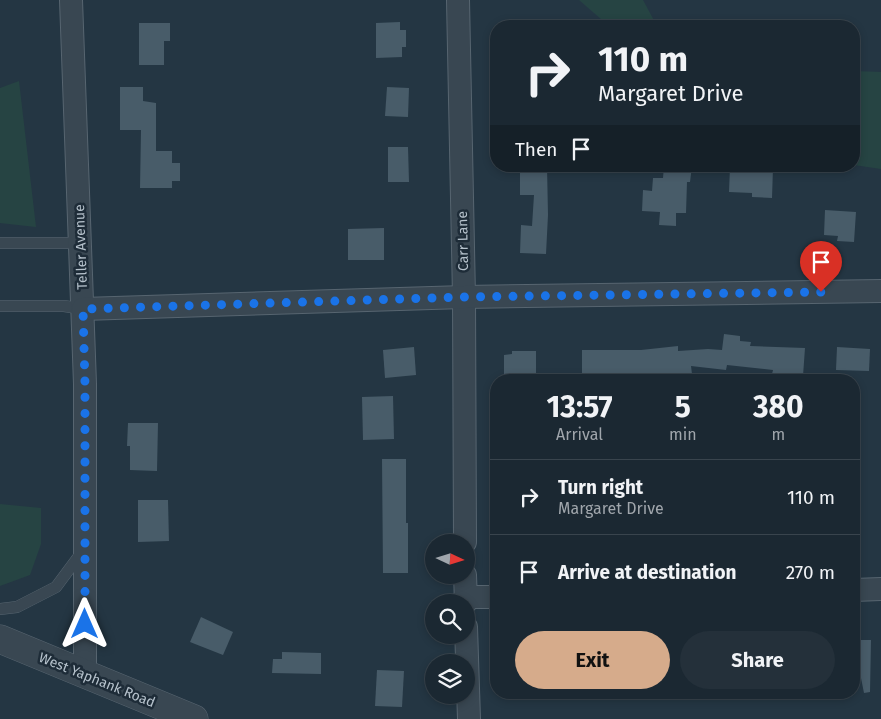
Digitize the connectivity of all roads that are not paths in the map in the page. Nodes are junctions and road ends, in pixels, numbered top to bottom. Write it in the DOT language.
graph roads {
  1 [pos="71,0"];
  2 [pos="458,0"];
  3 [pos="0,243"];
  4 [pos="80,243"];
  5 [pos="881,291"];
  6 [pos="464,297"];
  7 [pos="0,306"];
  8 [pos="83,309"];
  9 [pos="465,534"];
  10 [pos="85,548"];
  11 [pos="860,590"];
  12 [pos="881,590"];
  13 [pos="490,597"];
  14 [pos="475,599"];
  15 [pos="0,609"];
  16 [pos="0,639"];
  17 [pos="467,644"];
  18 [pos="85,674"];
  19 [pos="194,719"];
  20 [pos="469,719"];
  1 -- 4 [label="street, Teller Avenue"];
  2 -- 6 [label="street, Carr Lane"];
  3 -- 4 [label="lane"];
  4 -- 8 [label="street, Teller Avenue"];
  5 -- 6 [label="street"];
  6 -- 8 [label="street"];
  6 -- 9 [label="street, Carr Lane"];
  7 -- 8 [label="lane"];
  8 -- 10 [label="street, Teller Avenue"];
  10 -- 15 [label="lane"];
  10 -- 18 [label="street, Teller Avenue"];
  11 -- 12 [label="street"];
  13 -- 14 [label="street"];
  16 -- 18 [label="street, West Yaphank Road"];
  17 -- 20 [label="street"];
  18 -- 19 [label="street, West Yaphank Road"];
}
